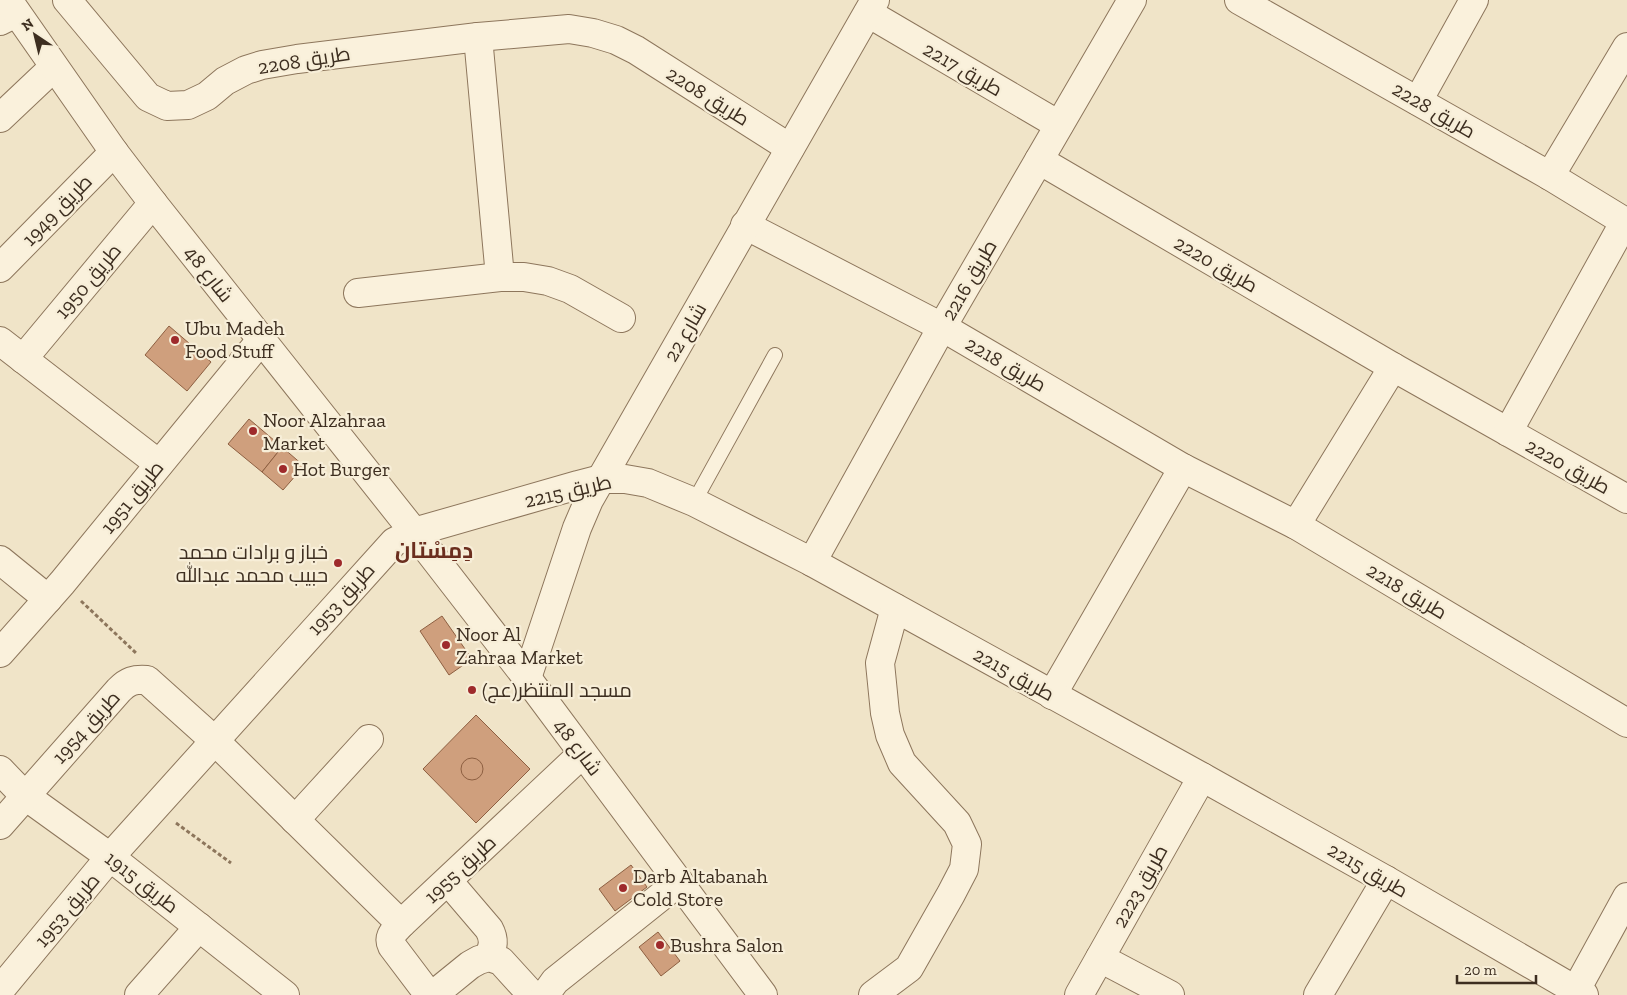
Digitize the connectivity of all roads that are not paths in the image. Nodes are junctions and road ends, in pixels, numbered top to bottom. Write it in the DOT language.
graph roads {
  1 [pos="67,0"];
  2 [pos="1132,0"];
  3 [pos="1239,0"];
  4 [pos="1474,0"];
  5 [pos="871,6"];
  6 [pos="8,11"];
  7 [pos="478,37"];
  8 [pos="1627,47"];
  9 [pos="54,67"];
  10 [pos="1418,101"];
  11 [pos="0,118"];
  12 [pos="1058,125"];
  13 [pos="790,148"];
  14 [pos="114,152"];
  15 [pos="1039,160"];
  16 [pos="1550,176"];
  17 [pos="153,203"];
  18 [pos="1626,222"];
  19 [pos="745,225"];
  20 [pos="0,268"];
  21 [pos="500,277"];
  22 [pos="358,293"];
  23 [pos="621,318"];
  24 [pos="942,327"];
  25 [pos="261,340"];
  26 [pos="0,341"];
  27 [pos="775,355"];
  28 [pos="23,359"];
  29 [pos="1392,367"];
  30 [pos="1508,432"];
  31 [pos="159,464"];
  32 [pos="1183,468"];
  33 [pos="601,479"];
  34 [pos="1627,499"];
  35 [pos="694,502"];
  36 [pos="1296,525"];
  37 [pos="414,532"];
  38 [pos="0,560"];
  39 [pos="812,562"];
  40 [pos="55,591"];
  41 [pos="895,608"];
  42 [pos="0,653"];
  43 [pos="527,678"];
  44 [pos="1052,695"];
  45 [pos="1627,723"];
  46 [pos="369,739"];
  47 [pos="214,741"];
  48 [pos="582,754"];
  49 [pos="0,770"];
  50 [pos="1202,777"];
  51 [pos="24,795"];
  52 [pos="295,820"];
  53 [pos="0,824"];
  54 [pos="110,857"];
  55 [pos="1386,880"];
  56 [pos="448,881"];
  57 [pos="679,882"];
  58 [pos="1627,897"];
  59 [pos="401,924"];
  60 [pos="199,927"];
  61 [pos="489,957"];
  62 [pos="1100,958"];
  63 [pos="0,990"];
  64 [pos="756,992"];
  65 [pos="1580,993"];
  66 [pos="139,995"];
  67 [pos="285,995"];
  68 [pos="429,995"];
  69 [pos="433,995"];
  70 [pos="532,995"];
  71 [pos="545,995"];
  72 [pos="873,995"];
  73 [pos="1079,995"];
  74 [pos="1170,995"];
  75 [pos="1318,995"];
  1 -- 7 [label="street, طريق 2208"];
  2 -- 12 [label="street, طريق 2216"];
  3 -- 10 [label="street, طريق 2228"];
  4 -- 10 [label="street"];
  5 -- 12 [label="street, طريق 2217"];
  5 -- 13 [label="street, شارع 22"];
  6 -- 9 [label="street, شارع 48"];
  7 -- 13 [label="street, طريق 2208"];
  7 -- 21 [label="street"];
  8 -- 16 [label="street"];
  9 -- 11 [label="street"];
  9 -- 14 [label="street, شارع 48"];
  10 -- 16 [label="street, طريق 2228"];
  12 -- 15 [label="street, طريق 2216"];
  13 -- 19 [label="street, شارع 22"];
  14 -- 17 [label="street, شارع 48"];
  14 -- 20 [label="street, طريق 1949"];
  15 -- 24 [label="street, طريق 2216"];
  15 -- 29 [label="street, طريق 2220"];
  16 -- 18 [label="street, طريق 2228"];
  17 -- 25 [label="street, شارع 48"];
  17 -- 28 [label="street, طريق 1950"];
  18 -- 30 [label="street, طريق 2220"];
  19 -- 24 [label="street, طريق 2218"];
  19 -- 33 [label="street, شارع 22"];
  21 -- 22 [label="street"];
  21 -- 23 [label="street"];
  24 -- 32 [label="street, طريق 2218"];
  24 -- 39 [label="street, طريق 2216"];
  25 -- 31 [label="street, طريق 1951"];
  25 -- 37 [label="street, شارع 48"];
  26 -- 28 [label="street"];
  27 -- 35 [label="lane"];
  28 -- 31 [label="street"];
  29 -- 30 [label="street, طريق 2220"];
  29 -- 36 [label="street"];
  30 -- 34 [label="street, طريق 2220"];
  31 -- 40 [label="street, طريق 1951"];
  32 -- 36 [label="street, طريق 2218"];
  32 -- 44 [label="street"];
  33 -- 35 [label="street, طريق 2215"];
  33 -- 37 [label="street, طريق 2215"];
  33 -- 43 [label="street, شارع 22"];
  35 -- 39 [label="street, طريق 2215"];
  36 -- 45 [label="street, طريق 2218"];
  37 -- 43 [label="street, شارع 48"];
  37 -- 47 [label="street, طريق 1953"];
  38 -- 40 [label="street"];
  39 -- 41 [label="street, طريق 2215"];
  40 -- 42 [label="street, طريق 1951"];
  41 -- 44 [label="street, طريق 2215"];
  41 -- 72 [label="street"];
  43 -- 48 [label="street, شارع 48"];
  44 -- 50 [label="street, طريق 2215"];
  46 -- 52 [label="street"];
  47 -- 51 [label="street, طريق 1954"];
  47 -- 52 [label="street"];
  47 -- 54 [label="street, طريق 1953"];
  48 -- 56 [label="street, طريق 1955"];
  48 -- 57 [label="street, شارع 48"];
  49 -- 51 [label="street, طريق 1915"];
  50 -- 55 [label="street, طريق 2215"];
  50 -- 62 [label="street, طريق 2223"];
  51 -- 53 [label="street, طريق 1954"];
  51 -- 54 [label="street, طريق 1915"];
  52 -- 59 [label="street"];
  54 -- 60 [label="street, طريق 1915"];
  54 -- 63 [label="street, طريق 1953"];
  55 -- 65 [label="street, طريق 2215"];
  55 -- 75 [label="street"];
  56 -- 59 [label="street, طريق 1955"];
  56 -- 61 [label="street"];
  57 -- 64 [label="street, شارع 48"];
  57 -- 71 [label="street"];
  58 -- 65 [label="street"];
  59 -- 68 [label="street, طريق 1955"];
  60 -- 66 [label="street"];
  60 -- 67 [label="street, طريق 1915"];
  61 -- 69 [label="street"];
  61 -- 70 [label="street"];
  62 -- 73 [label="street, طريق 2223"];
  62 -- 74 [label="street"];
}
